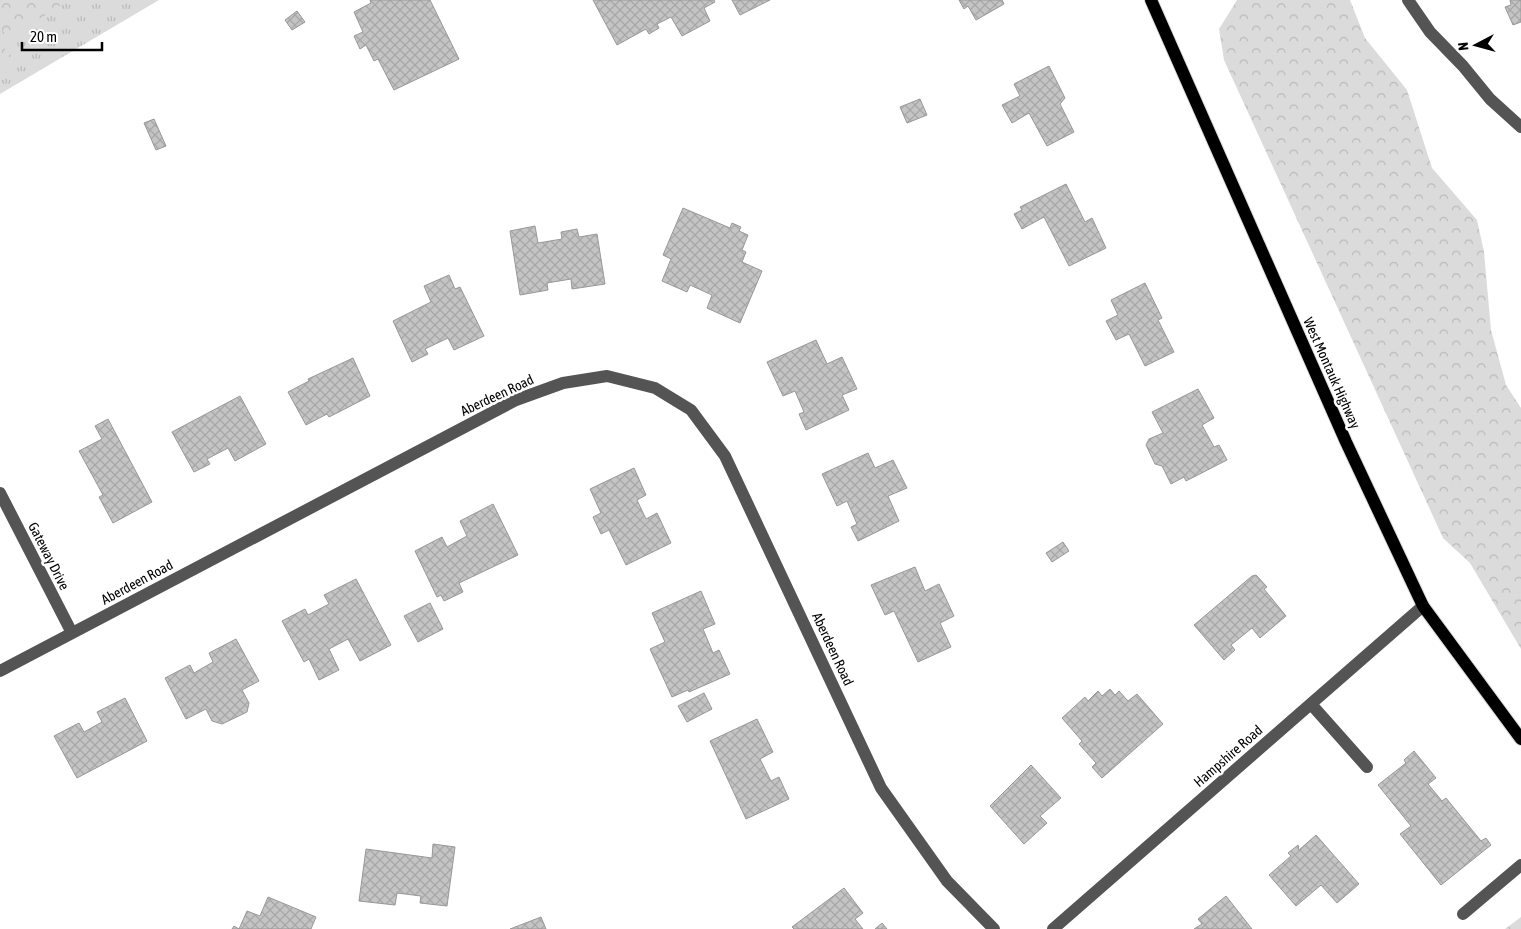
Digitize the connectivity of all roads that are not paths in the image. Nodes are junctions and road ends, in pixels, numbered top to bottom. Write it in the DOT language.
graph roads {
  1 [pos="1150,0"];
  2 [pos="1408,0"];
  3 [pos="1521,127"];
  4 [pos="0,493"];
  5 [pos="1423,606"];
  6 [pos="72,633"];
  7 [pos="0,671"];
  8 [pos="1311,704"];
  9 [pos="1521,739"];
  10 [pos="1368,767"];
  11 [pos="1521,864"];
  12 [pos="1463,914"];
  13 [pos="994,929"];
  14 [pos="1053,929"];
  1 -- 5 [label="main road, West Montauk Highway"];
  2 -- 3 [label="street"];
  4 -- 6 [label="street, Gateway Drive"];
  5 -- 8 [label="street, Hampshire Road"];
  5 -- 9 [label="main road, West Montauk Highway"];
  6 -- 7 [label="street, Aberdeen Road"];
  6 -- 13 [label="street, Aberdeen Road"];
  8 -- 10 [label="street"];
  8 -- 14 [label="street, Hampshire Road"];
  11 -- 12 [label="street"];
}
